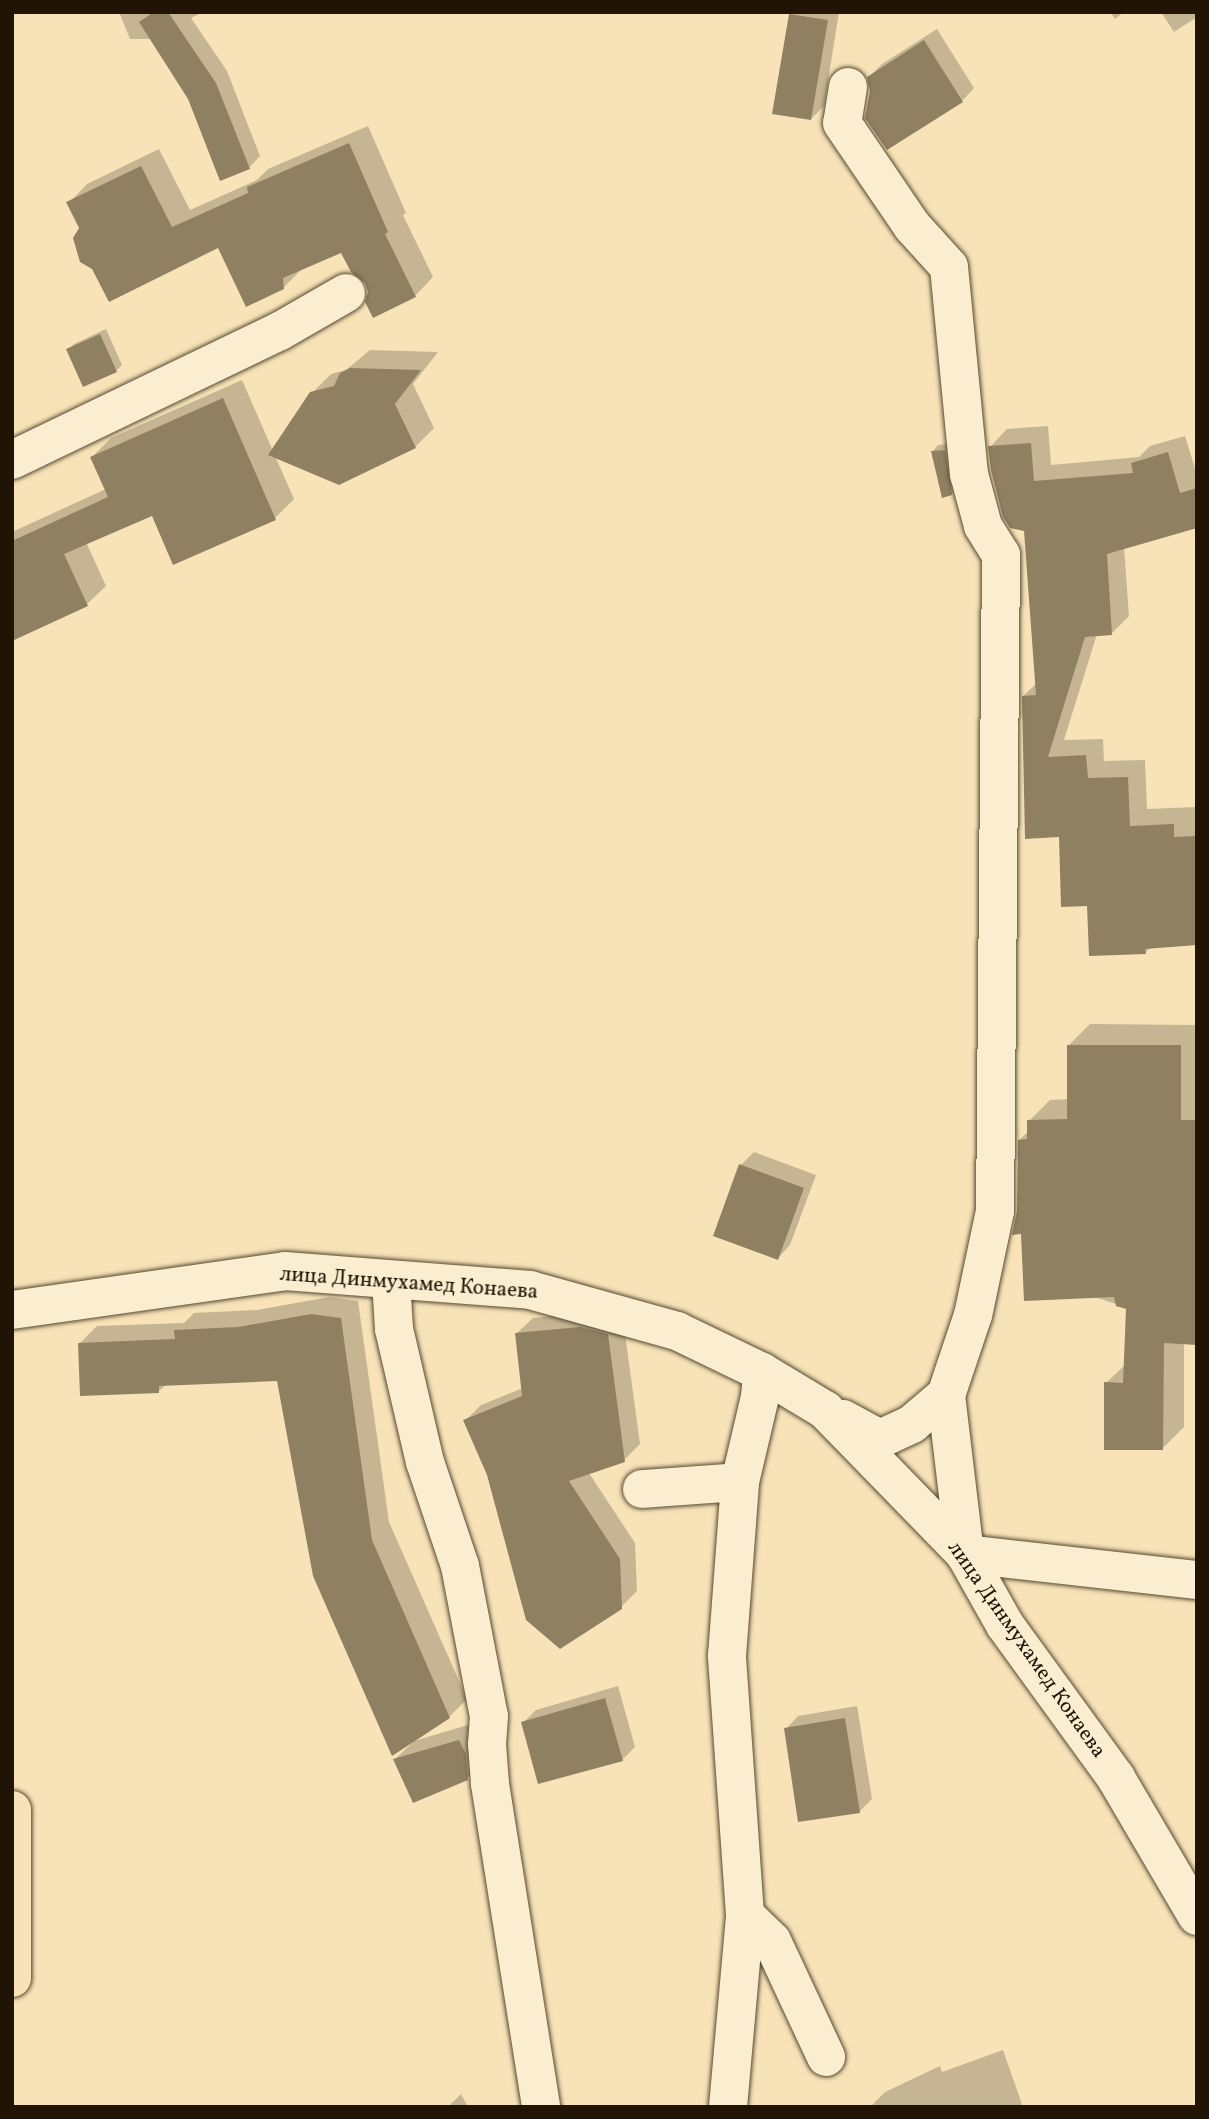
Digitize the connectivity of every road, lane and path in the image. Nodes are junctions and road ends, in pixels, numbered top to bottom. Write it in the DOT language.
graph roads {
  1 [pos="848,87"];
  2 [pos="346,293"];
  3 [pos="12,460"];
  4 [pos="391,1280"];
  5 [pos="12,1310"];
  6 [pos="762,1372"];
  7 [pos="946,1395"];
  8 [pos="825,1410"];
  9 [pos="740,1482"];
  10 [pos="642,1489"];
  11 [pos="965,1555"];
  12 [pos="1197,1580"];
  13 [pos="12,1810"];
  14 [pos="745,1915"];
  15 [pos="1197,1916"];
  16 [pos="12,1978"];
  17 [pos="826,2057"];
  18 [pos="541,2107"];
  19 [pos="728,2107"];
  1 -- 7 [label="street"];
  2 -- 3 [label="street"];
  4 -- 5 [label="street, лица Динмухамед Конаева"];
  4 -- 6 [label="street, лица Динмухамед Конаева"];
  4 -- 18 [label="street"];
  6 -- 8 [label="street, лица Динмухамед Конаева"];
  6 -- 9 [label="street"];
  7 -- 8 [label="street"];
  7 -- 11 [label="street"];
  8 -- 11 [label="street, лица Динмухамед Конаева"];
  9 -- 10 [label="street"];
  9 -- 14 [label="street"];
  11 -- 12 [label="street"];
  11 -- 15 [label="street, лица Динмухамед Конаева"];
  13 -- 16 [label="main road"];
  14 -- 17 [label="street"];
  14 -- 19 [label="street"];
}
